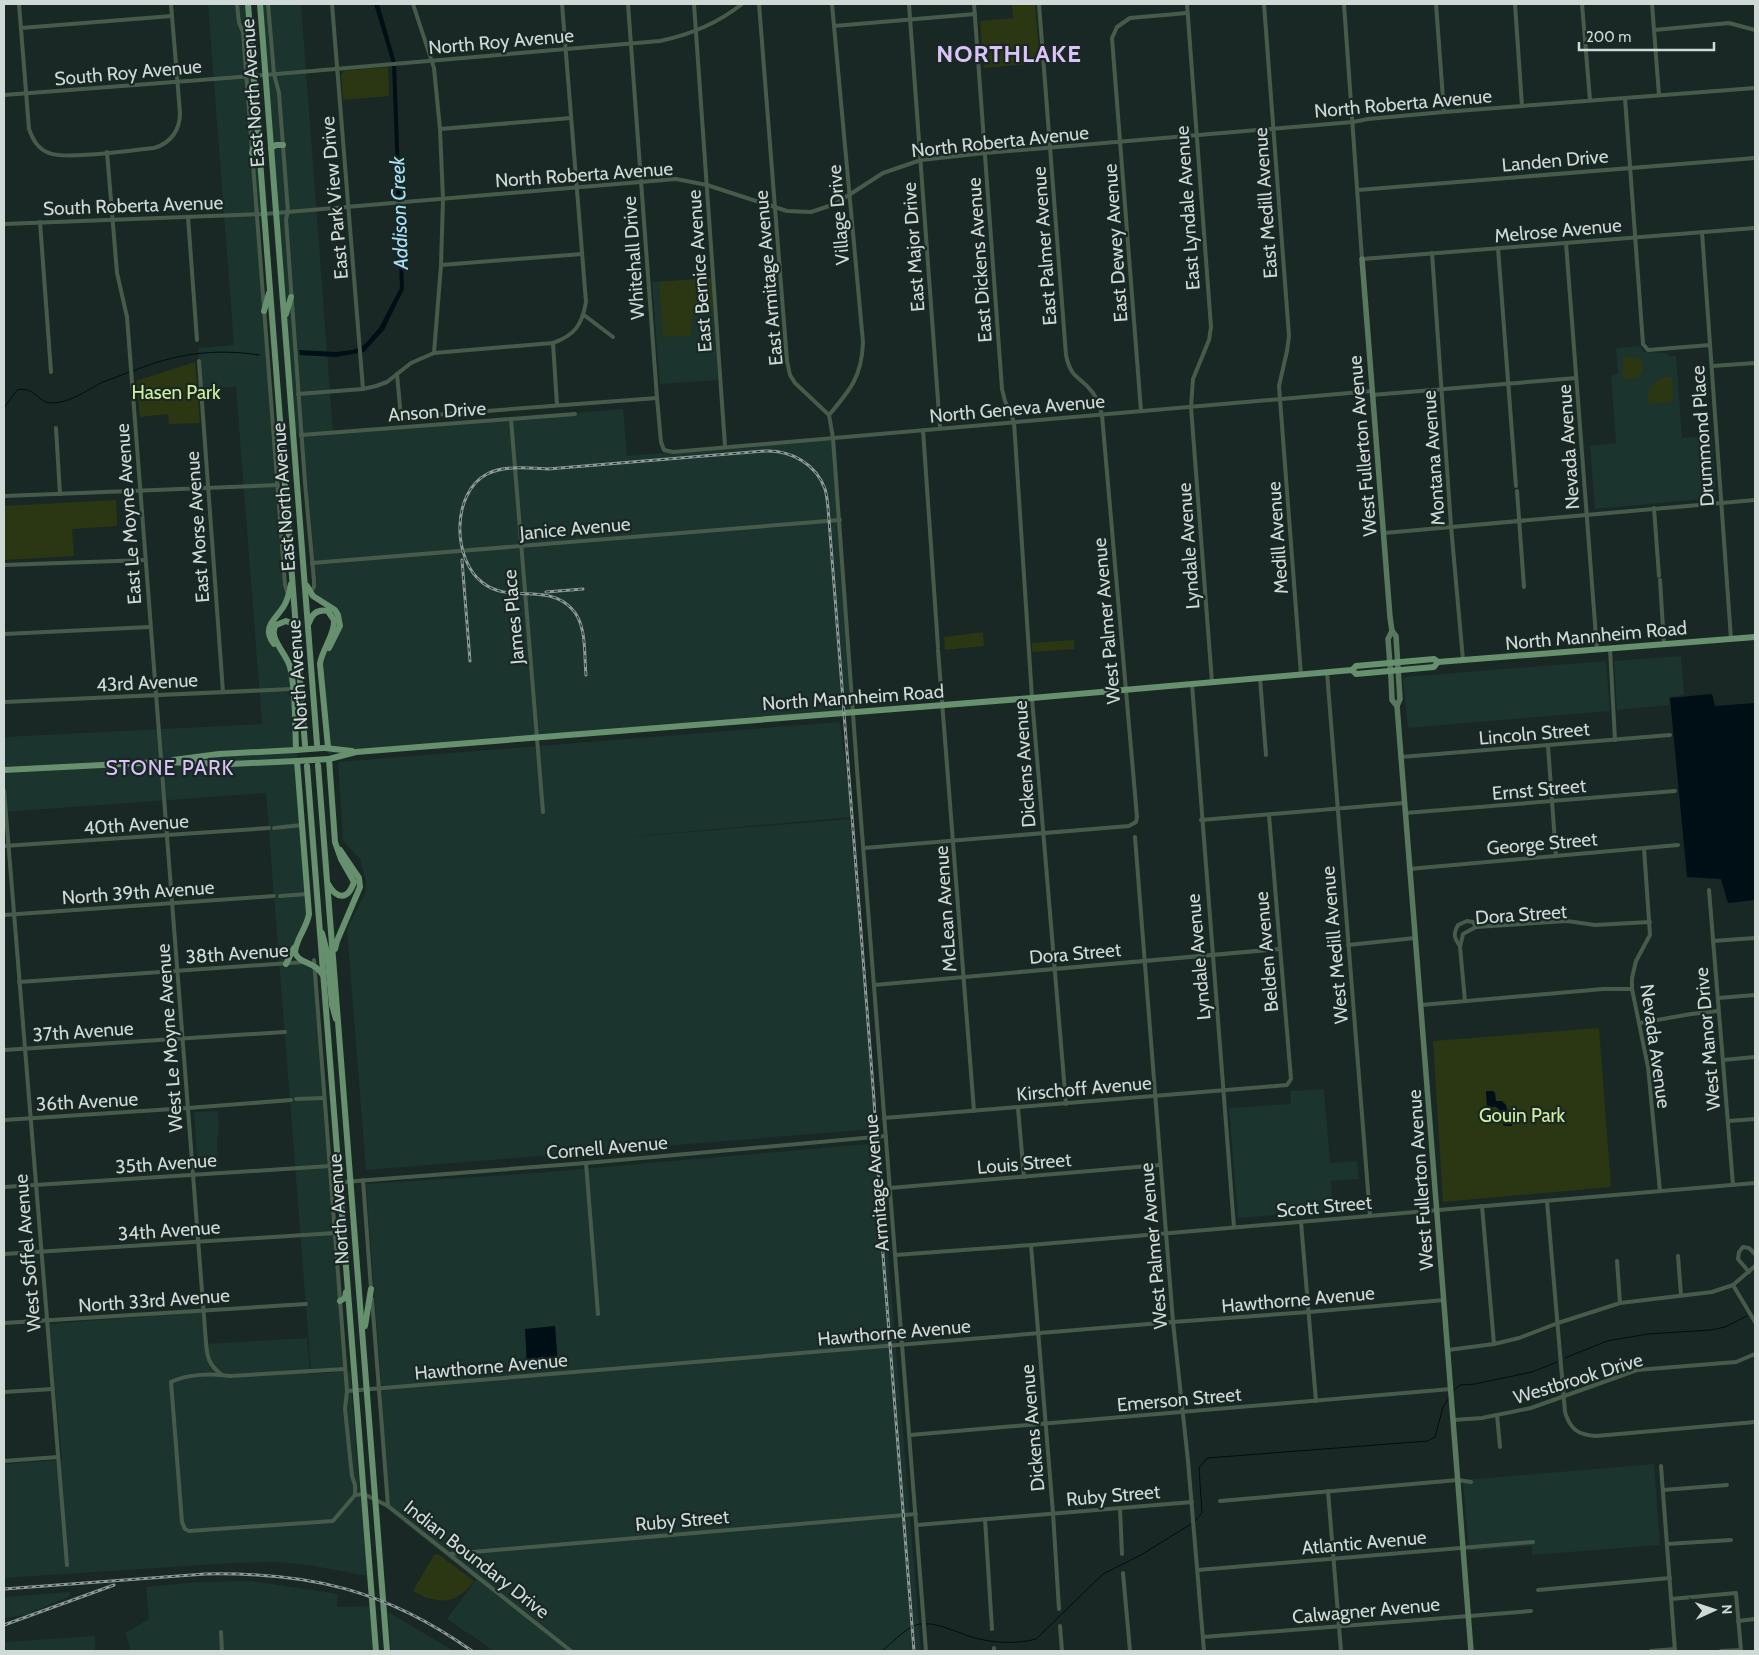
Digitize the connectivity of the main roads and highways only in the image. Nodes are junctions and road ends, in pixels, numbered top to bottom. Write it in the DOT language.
graph roads {
  1 [pos="248,4"];
  2 [pos="260,4"];
  3 [pos="257,126"];
  4 [pos="282,144"];
  5 [pos="271,148"];
  6 [pos="252,153"];
  7 [pos="270,287"];
  8 [pos="291,297"];
  9 [pos="264,310"];
  10 [pos="285,322"];
  11 [pos="292,575"];
  12 [pos="304,579"];
  13 [pos="306,603"];
  14 [pos="308,626"];
  15 [pos="297,633"];
  16 [pos="1755,637"];
  17 [pos="298,646"];
  18 [pos="1438,662"];
  19 [pos="289,663"];
  20 [pos="1352,670"];
  21 [pos="321,673"];
  22 [pos="317,744"];
  23 [pos="305,745"];
  24 [pos="328,747"];
  25 [pos="296,750"];
  26 [pos="356,752"];
  27 [pos="329,759"];
  28 [pos="297,761"];
  29 [pos="161,762"];
  30 [pos="318,765"];
  31 [pos="307,766"];
  32 [pos="4,770"];
  33 [pos="334,842"];
  34 [pos="328,884"];
  35 [pos="318,920"];
  36 [pos="296,945"];
  37 [pos="320,945"];
  38 [pos="334,955"];
  39 [pos="312,962"];
  40 [pos="286,964"];
  41 [pos="323,978"];
  42 [pos="339,1024"];
  43 [pos="347,1288"];
  44 [pos="371,1289"];
  45 [pos="338,1301"];
  46 [pos="343,1335"];
  47 [pos="351,1341"];
  48 [pos="363,1343"];
  49 [pos="376,1651"];
  50 [pos="387,1651"];
  1 -- 3 [label="main road, East North Avenue"];
  2 -- 5 [label="main road, East North Avenue"];
  3 -- 6 [label="main road"];
  3 -- 7 [label="main road, East North Avenue"];
  4 -- 5 [label="main road"];
  5 -- 10 [label="main road, East North Avenue"];
  7 -- 9 [label="main road"];
  7 -- 11 [label="main road, East North Avenue"];
  8 -- 10 [label="main road"];
  10 -- 12 [label="main road, East North Avenue"];
  11 -- 15 [label="main road, East North Avenue"];
  11 -- 19 [label="main road"];
  12 -- 13 [label="main road, East North Avenue"];
  12 -- 21 [label="main road"];
  13 -- 14 [label="main road, North Avenue"];
  14 -- 21 [label="main road"];
  14 -- 22 [label="main road, North Avenue"];
  15 -- 17 [label="main road, East North Avenue"];
  15 -- 19 [label="main road"];
  16 -- 18 [label="main road, North Mannheim Road"];
  17 -- 23 [label="main road, North Avenue"];
  18 -- 20 [label="main road, North Mannheim Road"];
  18 -- 20 [label="main road, North Mannheim Road"];
  19 -- 25 [label="main road"];
  20 -- 26 [label="main road, North Mannheim Road"];
  21 -- 24 [label="main road"];
  24 -- 25 [label="main road, North Mannheim Road, bridge"];
  24 -- 26 [label="main road, North Mannheim Road"];
  25 -- 29 [label="main road, North Mannheim Road"];
  26 -- 27 [label="main road, North Mannheim Road"];
  27 -- 28 [label="main road, North Mannheim Road, bridge"];
  27 -- 33 [label="main road"];
  28 -- 29 [label="main road, North Mannheim Road"];
  28 -- 36 [label="main road"];
  29 -- 32 [label="main road, North Mannheim Road"];
  30 -- 34 [label="main road, North Avenue"];
  31 -- 35 [label="main road, North Avenue"];
  33 -- 34 [label="main road"];
  33 -- 38 [label="main road"];
  34 -- 38 [label="main road, North Avenue"];
  35 -- 37 [label="main road, North Avenue"];
  35 -- 42 [label="main road"];
  36 -- 39 [label="main road"];
  36 -- 40 [label="main road"];
  37 -- 39 [label="main road"];
  37 -- 41 [label="main road, North Avenue"];
  38 -- 42 [label="main road, North Avenue"];
  39 -- 41 [label="main road"];
  41 -- 43 [label="main road, North Avenue"];
  42 -- 48 [label="main road, North Avenue"];
  43 -- 45 [label="main road"];
  43 -- 47 [label="main road, North Avenue"];
  44 -- 48 [label="main road"];
  46 -- 47 [label="main road"];
  47 -- 49 [label="main road, North Avenue"];
  48 -- 50 [label="main road, North Avenue"];
}
